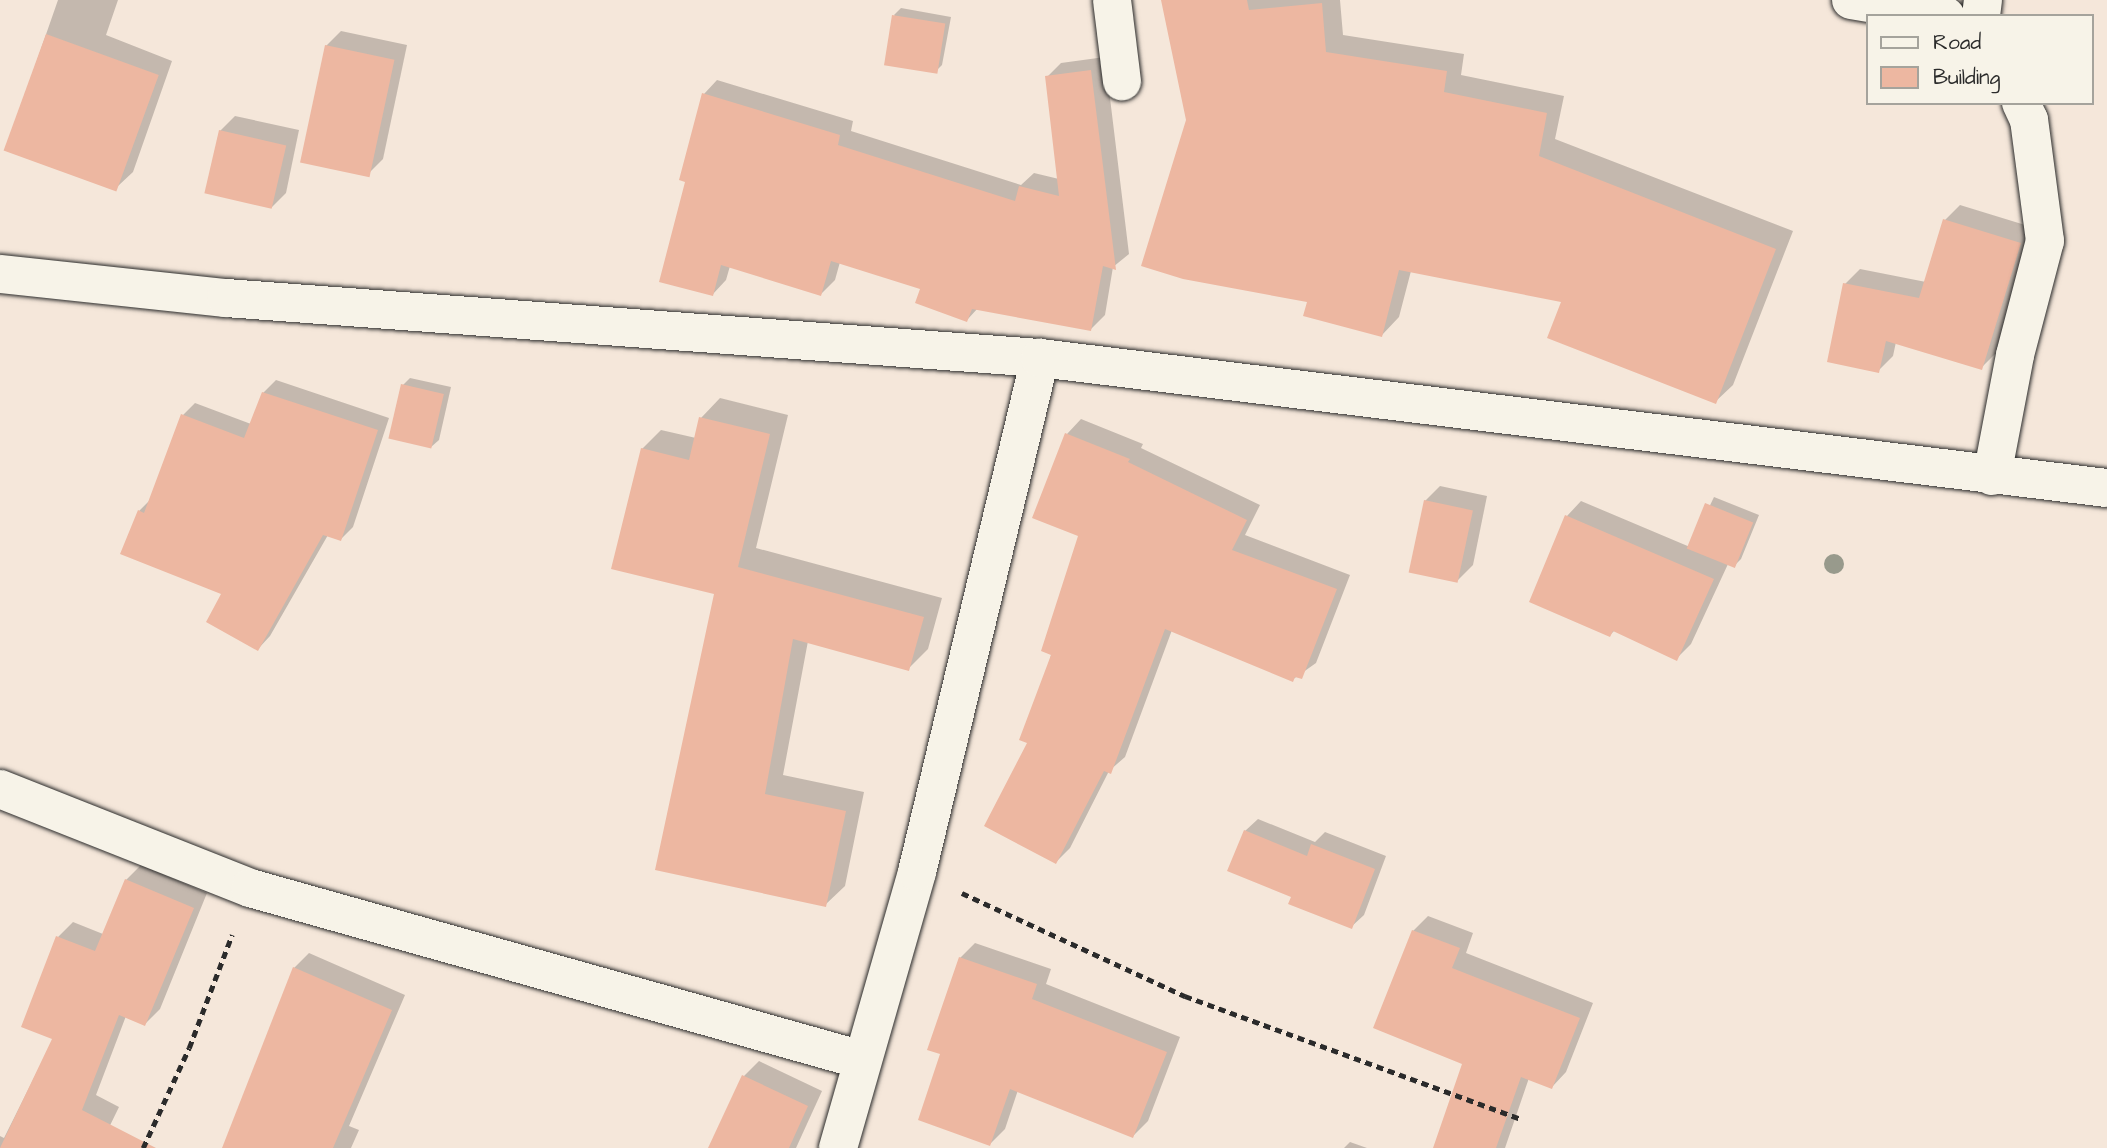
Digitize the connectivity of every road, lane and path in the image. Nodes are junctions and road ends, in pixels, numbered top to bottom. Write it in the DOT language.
graph roads {
  1 [pos="1112,0"];
  2 [pos="1851,0"];
  3 [pos="1934,14"];
  4 [pos="1122,81"];
  5 [pos="2022,105"];
  6 [pos="0,274"];
  7 [pos="1040,358"];
  8 [pos="1992,476"];
  9 [pos="2107,488"];
  10 [pos="0,789"];
  11 [pos="917,872"];
  12 [pos="250,888"];
  13 [pos="862,1060"];
  14 [pos="1519,1118"];
  15 [pos="143,1148"];
  16 [pos="838,1148"];
  1 -- 4 [label="street"];
  2 -- 3 [label="street"];
  5 -- 8 [label="street"];
  6 -- 7 [label="street"];
  7 -- 8 [label="street"];
  7 -- 11 [label="street"];
  8 -- 9 [label="street"];
  10 -- 12 [label="street"];
  11 -- 13 [label="street"];
  11 -- 14 [label="path"];
  12 -- 13 [label="street"];
  12 -- 15 [label="path"];
  13 -- 16 [label="street"];
}
